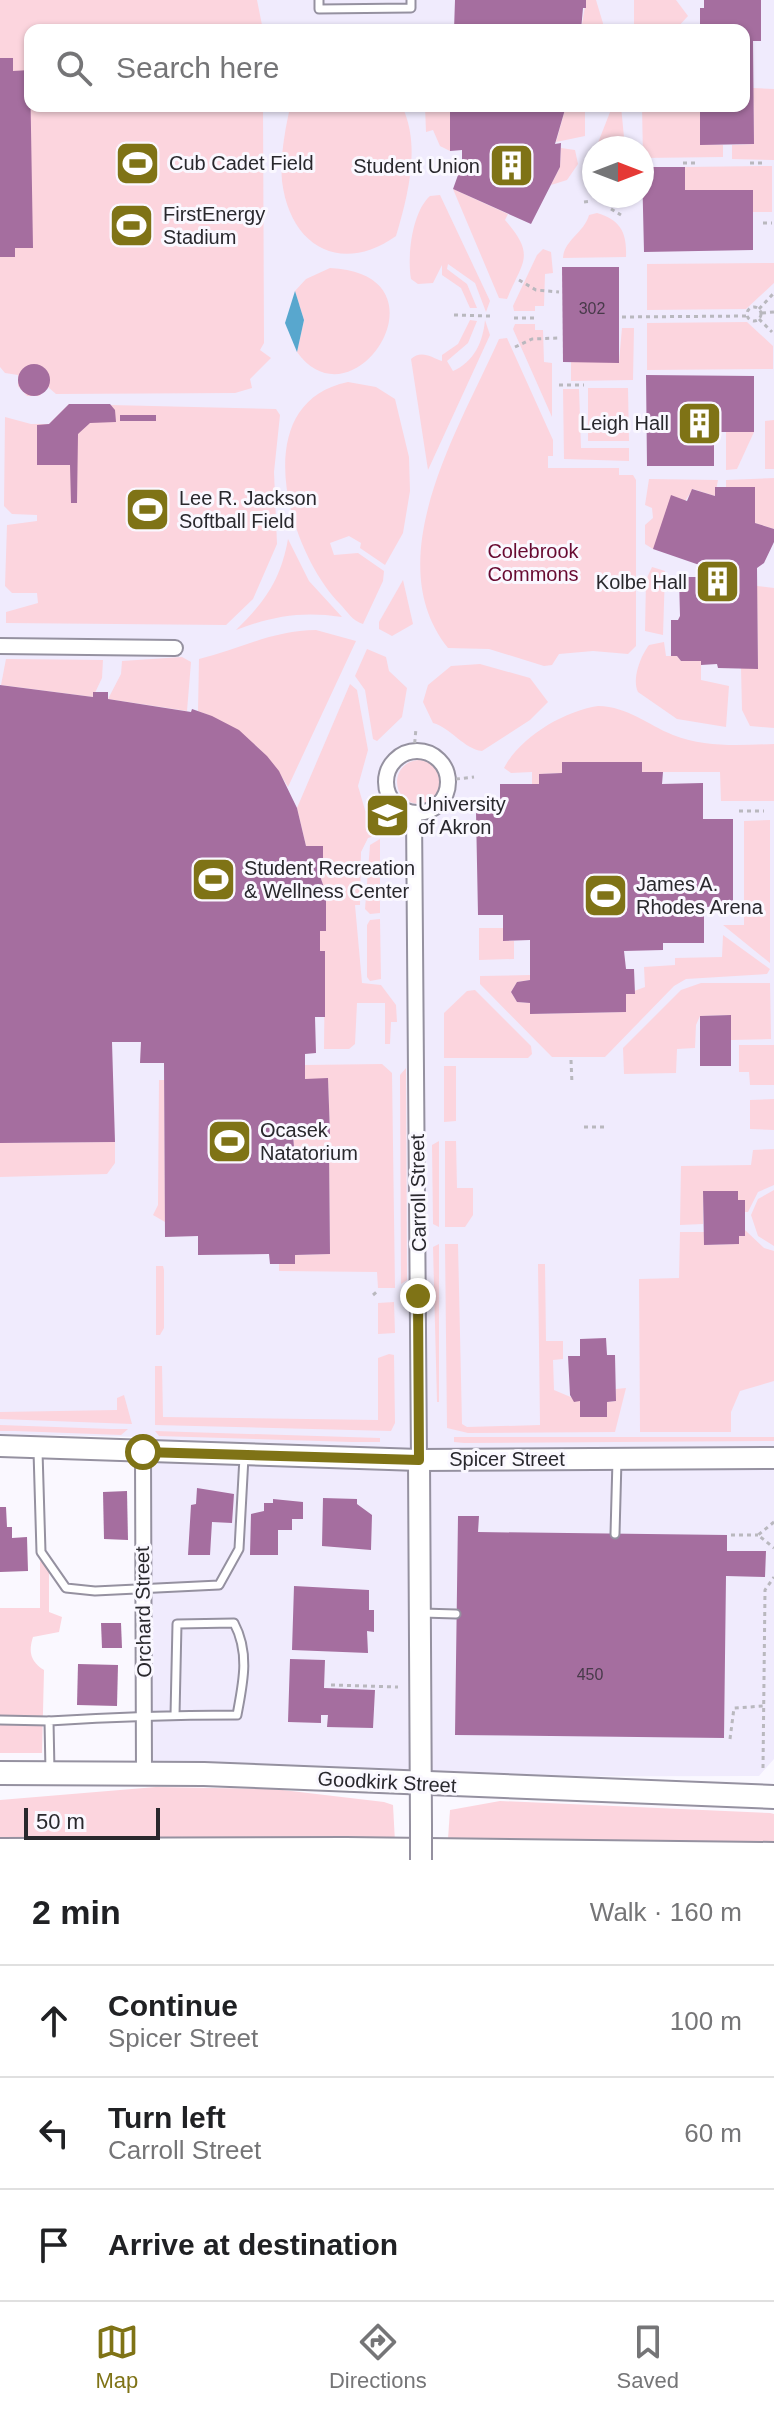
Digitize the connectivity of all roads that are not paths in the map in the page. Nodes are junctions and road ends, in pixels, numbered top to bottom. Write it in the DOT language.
graph roads {
  1 [pos="319,0"];
  2 [pos="411,0"];
  3 [pos="0,646"];
  4 [pos="175,648"];
  5 [pos="414,813"];
  6 [pos="0,1446"];
  7 [pos="37,1448"];
  8 [pos="143,1452"];
  9 [pos="244,1455"];
  10 [pos="617,1458"];
  11 [pos="774,1458"];
  12 [pos="419,1460"];
  13 [pos="615,1534"];
  14 [pos="143,1590"];
  15 [pos="420,1613"];
  16 [pos="456,1614"];
  17 [pos="144,1715"];
  18 [pos="175,1715"];
  19 [pos="0,1720"];
  20 [pos="49,1721"];
  21 [pos="0,1773"];
  22 [pos="50,1773"];
  23 [pos="144,1773"];
  24 [pos="420,1782"];
  25 [pos="774,1797"];
  26 [pos="0,1852"];
  27 [pos="774,1856"];
  28 [pos="421,1860"];
  1 -- 2 [label="lane"];
  3 -- 4 [label="street"];
  5 -- 5 [label="street"];
  5 -- 12 [label="street, Carroll Street"];
  6 -- 7 [label="street, Spicer Street"];
  7 -- 8 [label="street, Spicer Street"];
  7 -- 14 [label="lane"];
  8 -- 9 [label="street, Spicer Street"];
  8 -- 14 [label="street, Orchard Street"];
  9 -- 12 [label="street, Spicer Street"];
  9 -- 14 [label="lane"];
  10 -- 11 [label="street, Spicer Street"];
  10 -- 12 [label="street, Spicer Street"];
  10 -- 13 [label="lane"];
  12 -- 15 [label="street, Carroll Street"];
  14 -- 17 [label="street, Orchard Street"];
  15 -- 16 [label="lane"];
  15 -- 24 [label="street, Carroll Street"];
  17 -- 18 [label="lane"];
  17 -- 20 [label="lane"];
  17 -- 23 [label="street, Orchard Street"];
  18 -- 18 [label="lane"];
  19 -- 20 [label="lane"];
  20 -- 22 [label="lane"];
  21 -- 22 [label="main road, Goodkirk Street"];
  22 -- 23 [label="main road, Goodkirk Street"];
  23 -- 24 [label="main road, Goodkirk Street"];
  24 -- 25 [label="main road, Goodkirk Street"];
  24 -- 28 [label="street, Carroll Street, bridge"];
  26 -- 27 [label="highway"];
}
